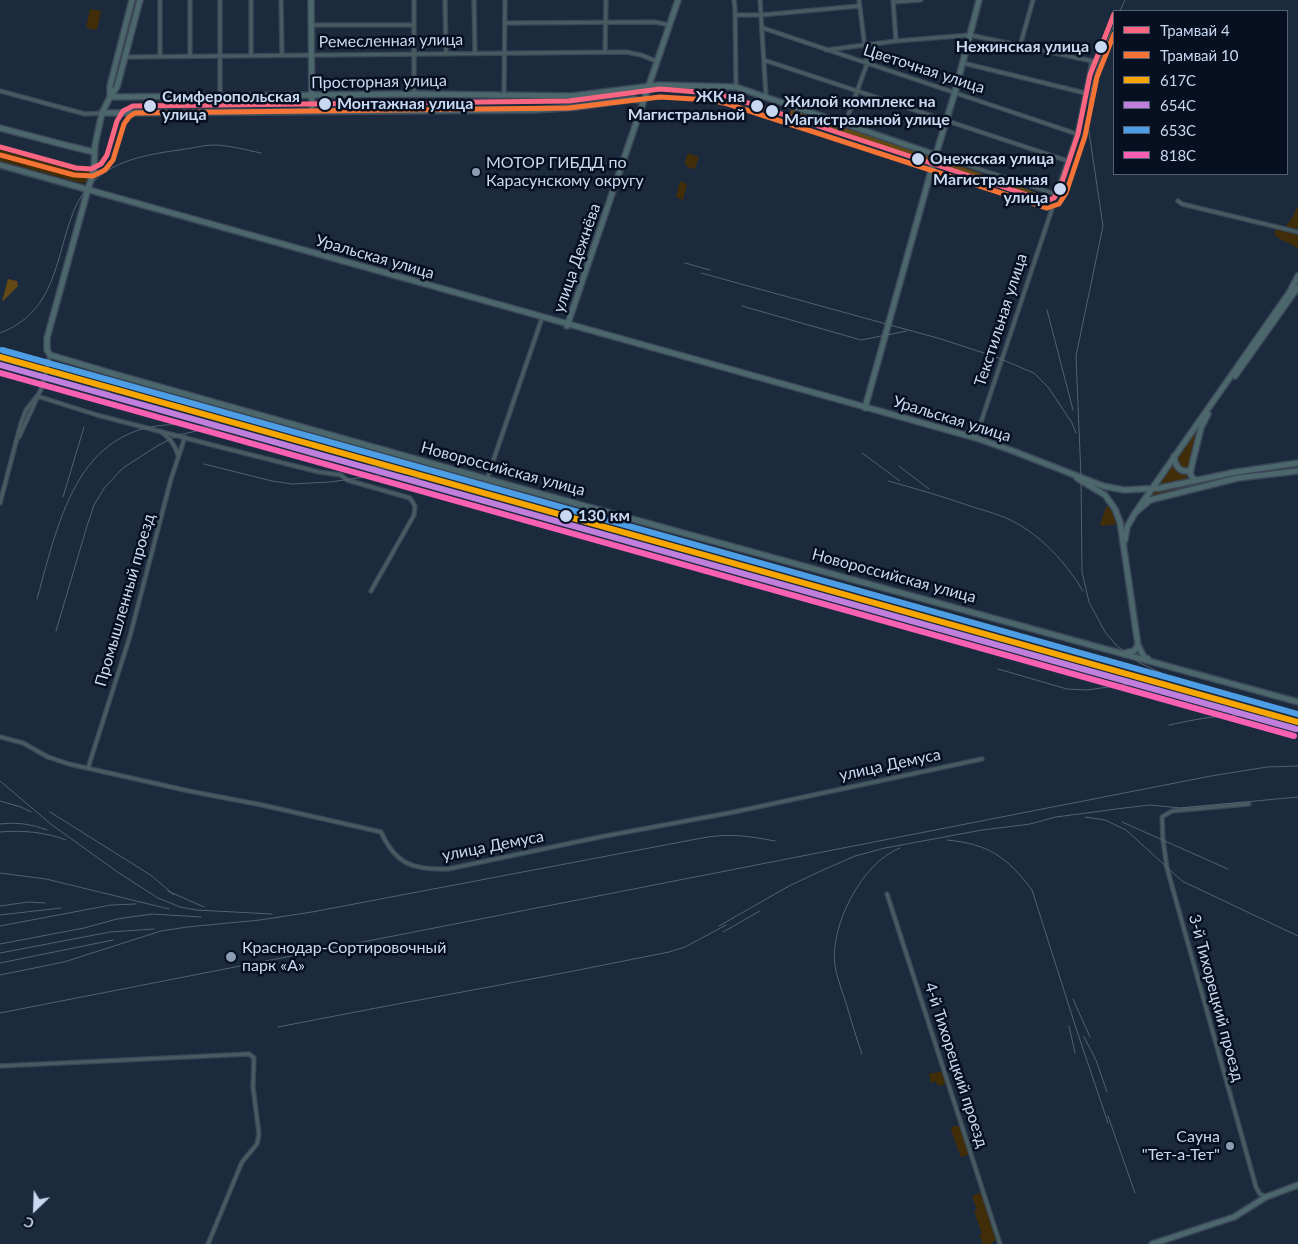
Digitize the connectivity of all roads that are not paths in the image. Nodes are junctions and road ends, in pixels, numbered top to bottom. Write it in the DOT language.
graph roads {
  1 [pos="132,0"];
  2 [pos="140,0"];
  3 [pos="160,0"];
  4 [pos="190,0"];
  5 [pos="220,0"];
  6 [pos="250,0"];
  7 [pos="281,0"];
  8 [pos="311,0"];
  9 [pos="414,0"];
  10 [pos="445,0"];
  11 [pos="474,0"];
  12 [pos="505,0"];
  13 [pos="606,0"];
  14 [pos="678,0"];
  15 [pos="734,0"];
  16 [pos="760,0"];
  17 [pos="859,0"];
  18 [pos="921,0"];
  19 [pos="980,0"];
  20 [pos="1034,0"];
  21 [pos="894,1"];
  22 [pos="860,6"];
  23 [pos="735,15"];
  24 [pos="761,15"];
  25 [pos="605,22"];
  26 [pos="505,23"];
  27 [pos="311,25"];
  28 [pos="414,25"];
  29 [pos="669,25"];
  30 [pos="763,28"];
  31 [pos="970,35"];
  32 [pos="896,41"];
  33 [pos="865,45"];
  34 [pos="1020,46"];
  35 [pos="826,50"];
  36 [pos="606,52"];
  37 [pos="414,53"];
  38 [pos="446,53"];
  39 [pos="475,53"];
  40 [pos="505,53"];
  41 [pos="251,54"];
  42 [pos="282,54"];
  43 [pos="312,54"];
  44 [pos="190,55"];
  45 [pos="220,55"];
  46 [pos="160,56"];
  47 [pos="125,57"];
  48 [pos="764,60"];
  49 [pos="656,61"];
  50 [pos="963,63"];
  51 [pos="866,64"];
  52 [pos="648,87"];
  53 [pos="736,87"];
  54 [pos="0,91"];
  55 [pos="856,92"];
  56 [pos="955,92"];
  57 [pos="1085,93"];
  58 [pos="414,94"];
  59 [pos="504,95"];
  60 [pos="220,96"];
  61 [pos="312,96"];
  62 [pos="766,96"];
  63 [pos="110,97"];
  64 [pos="643,101"];
  65 [pos="312,112"];
  66 [pos="102,113"];
  67 [pos="946,121"];
  68 [pos="845,125"];
  69 [pos="0,128"];
  70 [pos="1078,134"];
  71 [pos="94,152"];
  72 [pos="936,155"];
  73 [pos="1068,162"];
  74 [pos="0,166"];
  75 [pos="87,189"];
  76 [pos="1178,201"];
  77 [pos="1052,210"];
  78 [pos="1298,232"];
  79 [pos="1298,276"];
  80 [pos="1298,287"];
  81 [pos="542,318"];
  82 [pos="567,326"];
  83 [pos="50,355"];
  84 [pos="37,396"];
  85 [pos="866,407"];
  86 [pos="1205,414"];
  87 [pos="157,429"];
  88 [pos="185,437"];
  89 [pos="976,438"];
  90 [pos="179,456"];
  91 [pos="1174,456"];
  92 [pos="1298,463"];
  93 [pos="1047,464"];
  94 [pos="1191,470"];
  95 [pos="1298,471"];
  96 [pos="1230,473"];
  97 [pos="1243,477"];
  98 [pos="487,479"];
  99 [pos="1197,480"];
  100 [pos="1111,488"];
  101 [pos="1149,490"];
  102 [pos="1108,498"];
  103 [pos="0,503"];
  104 [pos="1134,513"];
  105 [pos="1124,548"];
  106 [pos="371,591"];
  107 [pos="1138,645"];
  108 [pos="1112,651"];
  109 [pos="1165,665"];
  110 [pos="1298,702"];
  111 [pos="0,737"];
  112 [pos="982,759"];
  113 [pos="88,768"];
  114 [pos="1249,804"];
  115 [pos="887,894"];
  116 [pos="0,1066"];
  117 [pos="1298,1185"];
  118 [pos="1266,1197"];
  119 [pos="208,1244"];
  120 [pos="1000,1244"];
  121 [pos="1152,1244"];
  1 -- 63 [label="street"];
  2 -- 47 [label="street"];
  3 -- 46 [label="street"];
  4 -- 44 [label="street"];
  5 -- 45 [label="street"];
  6 -- 41 [label="street"];
  7 -- 42 [label="street"];
  8 -- 27 [label="street"];
  9 -- 28 [label="street"];
  10 -- 38 [label="street"];
  11 -- 39 [label="street"];
  12 -- 26 [label="street"];
  13 -- 25 [label="street"];
  14 -- 29 [label="street, улица Дежнёва"];
  15 -- 23 [label="street"];
  16 -- 24 [label="street"];
  17 -- 22 [label="street"];
  18 -- 21 [label="street"];
  19 -- 31 [label="street"];
  20 -- 34 [label="street"];
  21 -- 32 [label="street"];
  22 -- 24 [label="street"];
  22 -- 33 [label="street"];
  23 -- 24 [label="street"];
  23 -- 53 [label="street"];
  24 -- 30 [label="street"];
  25 -- 26 [label="street"];
  25 -- 29 [label="street"];
  25 -- 36 [label="street"];
  26 -- 40 [label="street"];
  27 -- 28 [label="street"];
  27 -- 43 [label="street"];
  28 -- 37 [label="street"];
  29 -- 49 [label="street, улица Дежнёва"];
  30 -- 35 [label="street, Цветочная улица"];
  30 -- 48 [label="street"];
  31 -- 32 [label="street"];
  31 -- 34 [label="street"];
  31 -- 50 [label="street"];
  32 -- 33 [label="street"];
  33 -- 35 [label="street"];
  33 -- 51 [label="street"];
  34 -- 57 [label="street"];
  35 -- 51 [label="street, Цветочная улица"];
  36 -- 40 [label="street, Ремесленная улица"];
  36 -- 49 [label="street, Ремесленная улица"];
  37 -- 38 [label="street, Ремесленная улица"];
  37 -- 43 [label="street, Ремесленная улица"];
  37 -- 58 [label="street"];
  38 -- 39 [label="street, Ремесленная улица"];
  39 -- 40 [label="street, Ремесленная улица"];
  40 -- 59 [label="street"];
  41 -- 42 [label="street, Ремесленная улица"];
  41 -- 45 [label="street, Ремесленная улица"];
  42 -- 43 [label="street, Ремесленная улица"];
  43 -- 61 [label="street"];
  44 -- 45 [label="street, Ремесленная улица"];
  44 -- 46 [label="street, Ремесленная улица"];
  45 -- 60 [label="street"];
  46 -- 47 [label="street, Ремесленная улица"];
  47 -- 63 [label="street"];
  48 -- 55 [label="street"];
  48 -- 62 [label="street"];
  49 -- 52 [label="street, улица Дежнёва"];
  50 -- 56 [label="street"];
  50 -- 57 [label="street"];
  51 -- 55 [label="street"];
  51 -- 56 [label="street, Цветочная улица"];
  52 -- 53 [label="street"];
  52 -- 59 [label="street, Просторная улица"];
  52 -- 64 [label="street, улица Дежнёва"];
  53 -- 62 [label="street"];
  54 -- 66 [label="street"];
  55 -- 67 [label="street"];
  55 -- 68 [label="street"];
  56 -- 67 [label="street"];
  56 -- 70 [label="street, Цветочная улица"];
  57 -- 70 [label="street"];
  58 -- 59 [label="street, Просторная улица"];
  58 -- 61 [label="street, Просторная улица"];
  60 -- 61 [label="street, Просторная улица"];
  60 -- 63 [label="street, Просторная улица"];
  61 -- 65 [label="street"];
  62 -- 68 [label="street"];
  63 -- 66 [label="street"];
  64 -- 65 [label="street, Просторная улица"];
  64 -- 82 [label="street, улица Дежнёва"];
  65 -- 66 [label="street, Просторная улица"];
  66 -- 71 [label="street"];
  67 -- 72 [label="street"];
  67 -- 73 [label="street"];
  68 -- 72 [label="street"];
  69 -- 71 [label="street"];
  70 -- 73 [label="street"];
  71 -- 75 [label="street"];
  72 -- 73 [label="street"];
  72 -- 85 [label="street"];
  74 -- 75 [label="street, Уральская улица"];
  75 -- 81 [label="street, Уральская улица"];
  75 -- 83 [label="street"];
  76 -- 78 [label="street"];
  77 -- 89 [label="street, Текстильная улица"];
  79 -- 86 [label="street"];
  80 -- 86 [label="street"];
  81 -- 82 [label="street, Уральская улица"];
  81 -- 98 [label="street, улица Дежнёва"];
  82 -- 85 [label="street, Уральская улица"];
  83 -- 84 [label="street"];
  83 -- 98 [label="street, Новороссийская улица"];
  84 -- 87 [label="street"];
  84 -- 103 [label="street"];
  85 -- 89 [label="street, Уральская улица"];
  86 -- 91 [label="street"];
  86 -- 94 [label="street"];
  87 -- 88 [label="street"];
  87 -- 90 [label="street"];
  88 -- 90 [label="street, Промышленный проезд"];
  88 -- 106 [label="street"];
  89 -- 93 [label="street, Уральская улица"];
  90 -- 113 [label="street, Промышленный проезд"];
  91 -- 94 [label="street"];
  91 -- 101 [label="street"];
  92 -- 96 [label="street"];
  93 -- 100 [label="street, Уральская улица"];
  93 -- 102 [label="street, Уральская улица"];
  94 -- 99 [label="street"];
  95 -- 97 [label="street"];
  96 -- 97 [label="street"];
  96 -- 99 [label="street"];
  97 -- 104 [label="street"];
  98 -- 108 [label="street, Новороссийская улица"];
  99 -- 101 [label="street"];
  100 -- 101 [label="street, Уральская улица"];
  100 -- 102 [label="street"];
  101 -- 104 [label="street"];
  102 -- 105 [label="street"];
  104 -- 105 [label="street"];
  105 -- 107 [label="street"];
  107 -- 108 [label="street"];
  107 -- 109 [label="street, Новороссийская улица"];
  108 -- 109 [label="street, Новороссийская улица"];
  109 -- 110 [label="street, Новороссийская улица"];
  111 -- 113 [label="street, улица Демуса"];
  112 -- 113 [label="street, улица Демуса"];
  114 -- 118 [label="street, 3-й Тихорецкий проезд"];
  115 -- 120 [label="street, 4-й Тихорецкий проезд"];
  116 -- 119 [label="street"];
  117 -- 118 [label="street"];
  118 -- 121 [label="street"];
}
